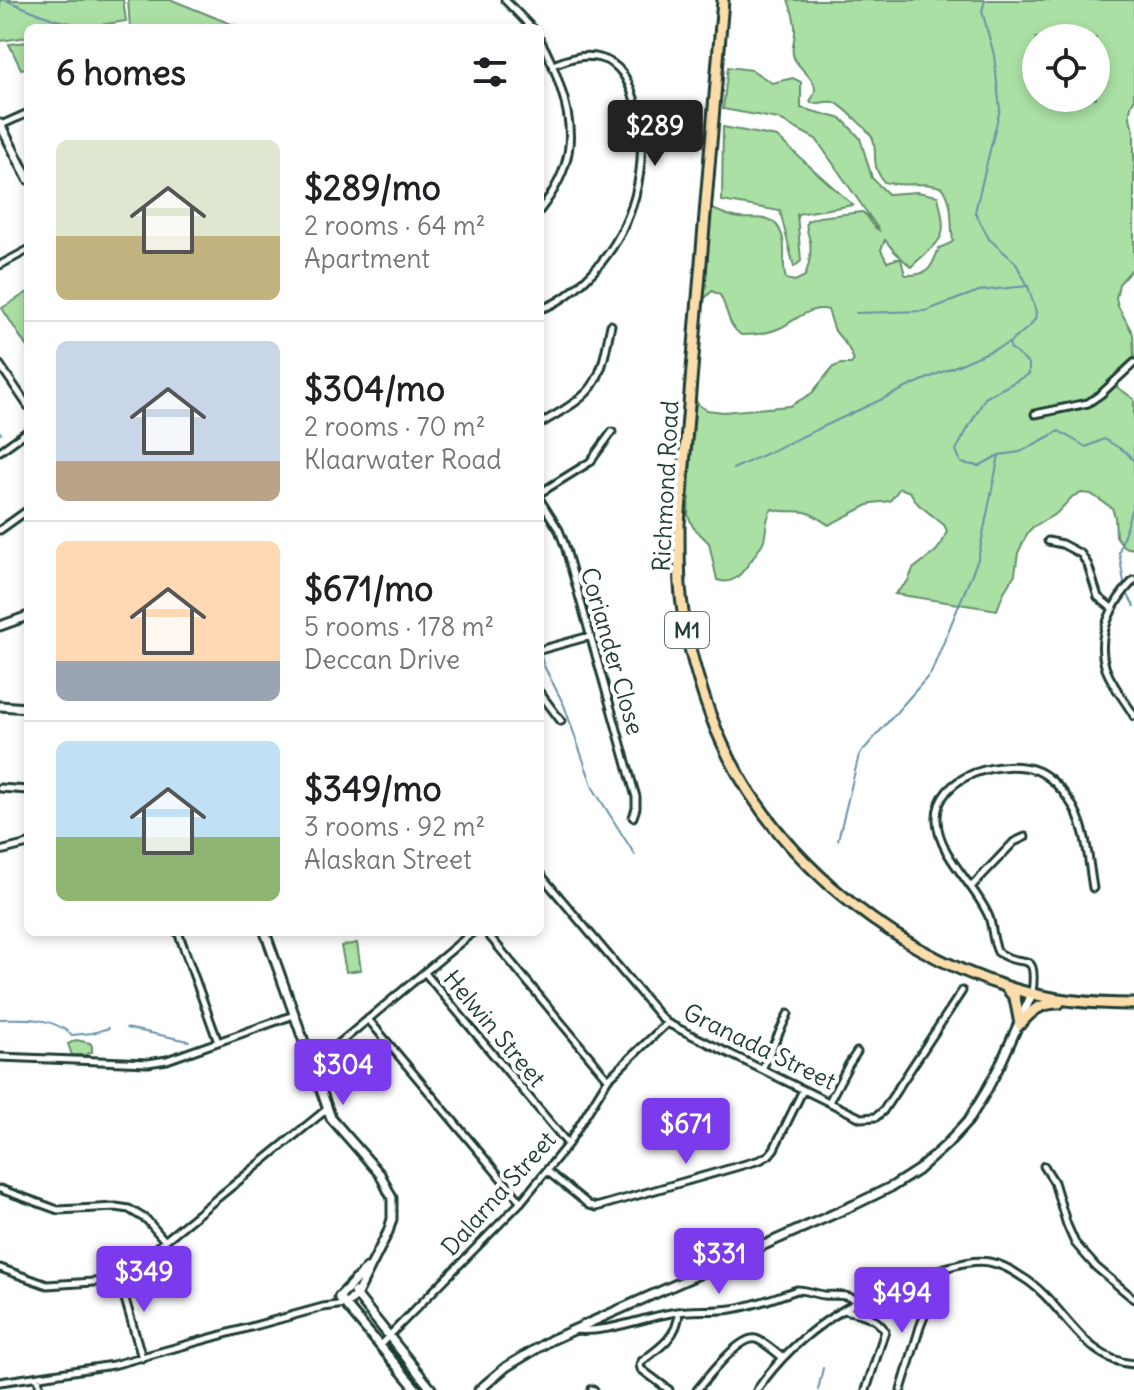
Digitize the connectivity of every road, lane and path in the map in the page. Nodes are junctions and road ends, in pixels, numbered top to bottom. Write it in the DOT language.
graph roads {
  1 [pos="505,0"];
  2 [pos="723,0"];
  3 [pos="528,24"];
  4 [pos="544,48"];
  5 [pos="553,65"];
  6 [pos="24,115"];
  7 [pos="0,124"];
  8 [pos="24,171"];
  9 [pos="544,204"];
  10 [pos="24,252"];
  11 [pos="0,265"];
  12 [pos="544,308"];
  13 [pos="611,325"];
  14 [pos="1134,363"];
  15 [pos="0,365"];
  16 [pos="24,400"];
  17 [pos="1035,414"];
  18 [pos="544,421"];
  19 [pos="612,432"];
  20 [pos="24,434"];
  21 [pos="0,451"];
  22 [pos="544,491"];
  23 [pos="544,507"];
  24 [pos="24,513"];
  25 [pos="0,530"];
  26 [pos="1048,541"];
  27 [pos="1134,580"];
  28 [pos="1113,609"];
  29 [pos="24,617"];
  30 [pos="0,626"];
  31 [pos="590,636"];
  32 [pos="544,649"];
  33 [pos="544,698"];
  34 [pos="0,706"];
  35 [pos="24,708"];
  36 [pos="1134,716"];
  37 [pos="561,721"];
  38 [pos="0,788"];
  39 [pos="24,790"];
  40 [pos="633,817"];
  41 [pos="1025,837"];
  42 [pos="24,845"];
  43 [pos="0,851"];
  44 [pos="544,879"];
  45 [pos="971,887"];
  46 [pos="1093,888"];
  47 [pos="179,936"];
  48 [pos="266,936"];
  49 [pos="468,936"];
  50 [pos="489,936"];
  51 [pos="425,973"];
  52 [pos="1004,986"];
  53 [pos="962,991"];
  54 [pos="1032,994"];
  55 [pos="1083,1002"];
  56 [pos="1134,1004"];
  57 [pos="788,1014"];
  58 [pos="294,1015"];
  59 [pos="368,1019"];
  60 [pos="667,1023"];
  61 [pos="1020,1024"];
  62 [pos="218,1042"];
  63 [pos="857,1052"];
  64 [pos="0,1057"];
  65 [pos="312,1066"];
  66 [pos="762,1069"];
  67 [pos="608,1079"];
  68 [pos="803,1090"];
  69 [pos="829,1102"];
  70 [pos="327,1109"];
  71 [pos="568,1144"];
  72 [pos="1044,1166"];
  73 [pos="547,1171"];
  74 [pos="0,1189"];
  75 [pos="521,1202"];
  76 [pos="165,1241"];
  77 [pos="371,1263"];
  78 [pos="0,1268"];
  79 [pos="119,1278"];
  80 [pos="914,1278"];
  81 [pos="351,1287"];
  82 [pos="356,1296"];
  83 [pos="339,1297"];
  84 [pos="1134,1299"];
  85 [pos="858,1300"];
  86 [pos="345,1304"];
  87 [pos="323,1307"];
  88 [pos="842,1310"];
  89 [pos="679,1312"];
  90 [pos="572,1330"];
  91 [pos="389,1336"];
  92 [pos="380,1345"];
  93 [pos="142,1358"];
  94 [pos="783,1358"];
  95 [pos="1134,1364"];
  96 [pos="38,1377"];
  97 [pos="0,1382"];
  98 [pos="40,1390"];
  99 [pos="417,1390"];
  100 [pos="432,1390"];
  101 [pos="479,1390"];
  102 [pos="669,1390"];
  103 [pos="697,1390"];
  104 [pos="757,1390"];
  105 [pos="866,1390"];
  106 [pos="901,1390"];
  1 -- 3 [label="street"];
  2 -- 52 [label="highway, Richmond Road / M1"];
  4 -- 5 [label="street"];
  5 -- 9 [label="street"];
  5 -- 12 [label="street"];
  6 -- 7 [label="street"];
  7 -- 8 [label="street"];
  10 -- 11 [label="street"];
  13 -- 18 [label="street"];
  14 -- 17 [label="street"];
  15 -- 16 [label="street"];
  19 -- 22 [label="street"];
  20 -- 21 [label="street"];
  23 -- 31 [label="street, Coriander Close"];
  24 -- 25 [label="street"];
  26 -- 28 [label="street"];
  27 -- 28 [label="street"];
  28 -- 36 [label="street"];
  29 -- 30 [label="street"];
  31 -- 32 [label="street"];
  31 -- 40 [label="street, Coriander Close"];
  33 -- 37 [label="street"];
  34 -- 35 [label="street"];
  38 -- 39 [label="street"];
  41 -- 45 [label="street"];
  42 -- 43 [label="street"];
  44 -- 60 [label="street, Granada Street"];
  45 -- 46 [label="street"];
  45 -- 54 [label="street"];
  47 -- 62 [label="street"];
  48 -- 58 [label="street"];
  49 -- 51 [label="street"];
  50 -- 67 [label="street"];
  51 -- 59 [label="street"];
  51 -- 71 [label="street, Helwin Street"];
  52 -- 54 [label="highway, Richmond Road / M1"];
  52 -- 61 [label="highway"];
  53 -- 69 [label="street, Granada Street"];
  54 -- 55 [label="highway, Richmond Road / M1"];
  54 -- 61 [label="street"];
  55 -- 56 [label="highway, Richmond Road / M1"];
  55 -- 61 [label="highway"];
  57 -- 66 [label="street"];
  58 -- 62 [label="street"];
  58 -- 65 [label="street"];
  59 -- 65 [label="street"];
  59 -- 75 [label="street"];
  60 -- 66 [label="street, Granada Street"];
  60 -- 67 [label="street, Dalarna Street"];
  61 -- 90 [label="street"];
  62 -- 64 [label="street"];
  63 -- 69 [label="street"];
  65 -- 70 [label="street"];
  66 -- 68 [label="street, Granada Street"];
  67 -- 71 [label="street, Dalarna Street"];
  68 -- 69 [label="street, Granada Street"];
  68 -- 73 [label="street"];
  70 -- 76 [label="street"];
  70 -- 77 [label="street"];
  71 -- 73 [label="street, Dalarna Street"];
  72 -- 84 [label="street"];
  73 -- 75 [label="street, Dalarna Street"];
  74 -- 76 [label="street"];
  75 -- 91 [label="street, Dalarna Street"];
  76 -- 79 [label="street"];
  77 -- 81 [label="street"];
  77 -- 82 [label="street"];
  78 -- 79 [label="street"];
  79 -- 93 [label="street"];
  80 -- 85 [label="street"];
  80 -- 95 [label="street"];
  80 -- 106 [label="street"];
  81 -- 82 [label="street"];
  81 -- 83 [label="street"];
  82 -- 86 [label="street"];
  82 -- 91 [label="street"];
  83 -- 86 [label="street"];
  83 -- 87 [label="street"];
  85 -- 88 [label="street"];
  85 -- 89 [label="street"];
  86 -- 87 [label="street"];
  86 -- 92 [label="street"];
  87 -- 93 [label="street"];
  88 -- 94 [label="street"];
  88 -- 105 [label="street"];
  89 -- 90 [label="street"];
  89 -- 102 [label="street"];
  90 -- 101 [label="street"];
  91 -- 92 [label="street, Dalarna Street"];
  91 -- 100 [label="street"];
  92 -- 99 [label="street"];
  93 -- 96 [label="street"];
  94 -- 103 [label="street"];
  94 -- 104 [label="street"];
  96 -- 97 [label="street"];
  96 -- 98 [label="street"];
}
